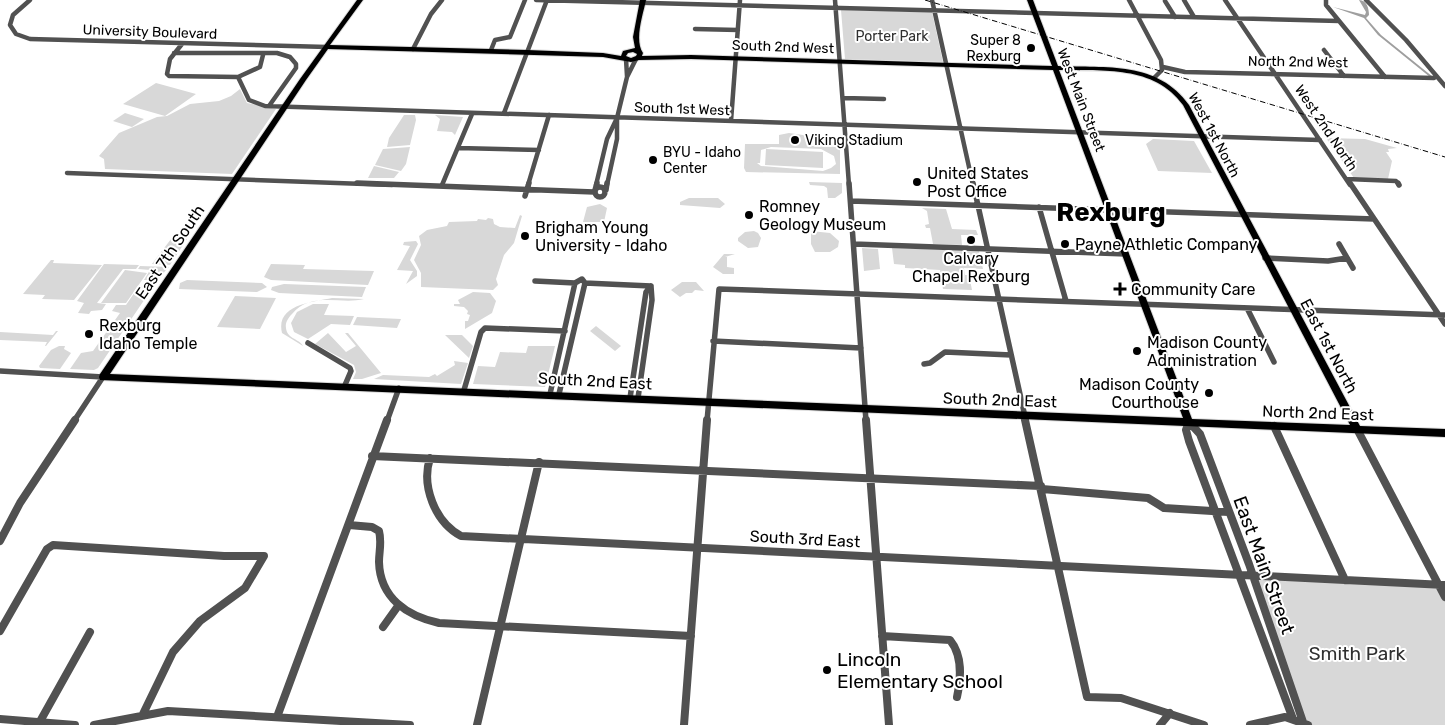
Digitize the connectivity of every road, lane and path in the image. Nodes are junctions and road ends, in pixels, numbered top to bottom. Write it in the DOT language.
graph roads {
  1 [pos="30,0"];
  2 [pos="360,0"];
  3 [pos="442,0"];
  4 [pos="525,0"];
  5 [pos="536,0"];
  6 [pos="547,0"];
  7 [pos="835,0"];
  8 [pos="932,0"];
  9 [pos="1030,0"];
  10 [pos="1129,0"];
  11 [pos="1184,0"];
  12 [pos="1225,0"];
  13 [pos="1326,0"];
  14 [pos="1366,0"];
  15 [pos="643,1"];
  16 [pos="1165,1"];
  17 [pos="740,2"];
  18 [pos="836,7"];
  19 [pos="934,10"];
  20 [pos="1035,13"];
  21 [pos="1137,16"];
  22 [pos="1175,17"];
  23 [pos="1194,17"];
  24 [pos="1238,18"];
  25 [pos="1340,21"];
  26 [pos="695,29"];
  27 [pos="738,30"];
  28 [pos="636,37"];
  29 [pos="182,44"];
  30 [pos="327,47"];
  31 [pos="413,49"];
  32 [pos="490,50"];
  33 [pos="1324,50"];
  34 [pos="527,52"];
  35 [pos="174,53"];
  36 [pos="263,55"];
  37 [pos="603,55"];
  38 [pos="626,55"];
  39 [pos="638,55"];
  40 [pos="736,58"];
  41 [pos="841,62"];
  42 [pos="946,64"];
  43 [pos="1055,67"];
  44 [pos="1163,67"];
  45 [pos="1275,74"];
  46 [pos="1344,76"];
  47 [pos="238,77"];
  48 [pos="627,77"];
  49 [pos="1385,77"];
  50 [pos="1154,78"];
  51 [pos="1434,78"];
  52 [pos="1445,86"];
  53 [pos="844,98"];
  54 [pos="884,99"];
  55 [pos="269,106"];
  56 [pos="284,106"];
  57 [pos="504,113"];
  58 [pos="472,114"];
  59 [pos="550,115"];
  60 [pos="617,118"];
  61 [pos="731,121"];
  62 [pos="846,125"];
  63 [pos="960,128"];
  64 [pos="1080,132"];
  65 [pos="1201,136"];
  66 [pos="1320,140"];
  67 [pos="458,148"];
  68 [pos="539,150"];
  69 [pos="66,174"];
  70 [pos="236,178"];
  71 [pos="1348,181"];
  72 [pos="442,185"];
  73 [pos="527,189"];
  74 [pos="594,191"];
  75 [pos="525,196"];
  76 [pos="851,200"];
  77 [pos="978,205"];
  78 [pos="1039,207"];
  79 [pos="1109,210"];
  80 [pos="1242,214"];
  81 [pos="1374,219"];
  82 [pos="854,244"];
  83 [pos="1339,244"];
  84 [pos="988,249"];
  85 [pos="1051,251"];
  86 [pos="1126,254"];
  87 [pos="1265,258"];
  88 [pos="1347,258"];
  89 [pos="1353,268"];
  90 [pos="535,281"];
  91 [pos="585,283"];
  92 [pos="575,284"];
  93 [pos="857,293"];
  94 [pos="998,299"];
  95 [pos="1066,301"];
  96 [pos="1144,304"];
  97 [pos="1247,308"];
  98 [pos="1292,310"];
  99 [pos="1442,315"];
  100 [pos="1445,324"];
  101 [pos="562,331"];
  102 [pos="713,341"];
  103 [pos="308,343"];
  104 [pos="861,348"];
  105 [pos="1011,355"];
  106 [pos="1274,362"];
  107 [pos="924,364"];
  108 [pos="0,371"];
  109 [pos="103,377"];
  110 [pos="345,385"];
  111 [pos="399,388"];
  112 [pos="464,390"];
  113 [pos="554,394"];
  114 [pos="634,398"];
  115 [pos="708,401"];
  116 [pos="865,409"];
  117 [pos="1025,416"];
  118 [pos="1189,422"];
  119 [pos="1274,426"];
  120 [pos="1357,430"];
  121 [pos="1445,433"];
  122 [pos="372,456"];
  123 [pos="430,458"];
  124 [pos="539,462"];
  125 [pos="704,470"];
  126 [pos="870,478"];
  127 [pos="1041,487"];
  128 [pos="1215,511"];
  129 [pos="1228,512"];
  130 [pos="349,526"];
  131 [pos="520,538"];
  132 [pos="0,541"];
  133 [pos="698,547"];
  134 [pos="876,556"];
  135 [pos="1058,565"];
  136 [pos="1238,574"];
  137 [pos="1251,575"];
  138 [pos="1345,580"];
  139 [pos="1442,585"];
  140 [pos="1445,597"];
  141 [pos="398,606"];
  142 [pos="501,626"];
  143 [pos="383,627"];
  144 [pos="0,630"];
  145 [pos="90,632"];
  146 [pos="691,636"];
  147 [pos="882,636"];
  148 [pos="957,696"];
  149 [pos="1170,713"];
  150 [pos="144,714"];
  151 [pos="277,717"];
  152 [pos="0,719"];
  153 [pos="1293,719"];
  154 [pos="1306,723"];
  155 [pos="38,724"];
  156 [pos="363,724"];
  157 [pos="75,725"];
  158 [pos="94,725"];
  159 [pos="410,725"];
  160 [pos="477,725"];
  161 [pos="684,725"];
  162 [pos="889,725"];
  163 [pos="1160,725"];
  164 [pos="1204,725"];
  165 [pos="1250,725"];
  1 -- 29 [label="street, University Boulevard"];
  2 -- 30 [label="main road"];
  3 -- 31 [label="street"];
  4 -- 32 [label="street"];
  5 -- 6 [label="street"];
  6 -- 15 [label="street"];
  6 -- 34 [label="street"];
  7 -- 18 [label="street"];
  8 -- 19 [label="street"];
  9 -- 20 [label="main road, West Main Street"];
  10 -- 21 [label="street"];
  11 -- 23 [label="street"];
  12 -- 24 [label="street, West 2nd North"];
  13 -- 25 [label="street"];
  14 -- 52 [label="street"];
  15 -- 17 [label="street"];
  15 -- 28 [label="main road"];
  16 -- 22 [label="street"];
  17 -- 18 [label="street"];
  17 -- 27 [label="street"];
  18 -- 19 [label="street"];
  18 -- 41 [label="street"];
  19 -- 20 [label="street"];
  19 -- 42 [label="street"];
  20 -- 21 [label="street"];
  20 -- 43 [label="main road, West Main Street"];
  21 -- 22 [label="street"];
  21 -- 44 [label="street"];
  22 -- 23 [label="street"];
  23 -- 24 [label="street"];
  24 -- 25 [label="street"];
  24 -- 45 [label="street, West 2nd North"];
  25 -- 49 [label="street"];
  26 -- 27 [label="street"];
  27 -- 40 [label="street"];
  28 -- 38 [label="main road"];
  28 -- 39 [label="main road"];
  29 -- 30 [label="street, University Boulevard"];
  29 -- 35 [label="street"];
  30 -- 31 [label="main road"];
  30 -- 56 [label="main road"];
  31 -- 32 [label="main road"];
  32 -- 34 [label="main road"];
  33 -- 46 [label="street"];
  34 -- 37 [label="main road"];
  34 -- 57 [label="street"];
  35 -- 36 [label="street"];
  35 -- 47 [label="street"];
  36 -- 47 [label="street"];
  36 -- 55 [label="street"];
  37 -- 38 [label="main road"];
  38 -- 39 [label="main road, South 2nd West"];
  38 -- 48 [label="street"];
  39 -- 40 [label="main road, South 2nd West"];
  39 -- 48 [label="street"];
  40 -- 41 [label="main road, South 2nd West"];
  40 -- 61 [label="street"];
  41 -- 42 [label="main road, South 2nd West"];
  41 -- 53 [label="street"];
  42 -- 43 [label="main road, South 2nd West"];
  42 -- 63 [label="street"];
  43 -- 50 [label="main road, West 1st North"];
  43 -- 64 [label="main road, West Main Street"];
  44 -- 45 [label="street, North 2nd West"];
  44 -- 50 [label="street"];
  45 -- 46 [label="street, North 2nd West"];
  45 -- 66 [label="street, West 2nd North"];
  46 -- 49 [label="street, North 2nd West"];
  47 -- 55 [label="street"];
  48 -- 60 [label="street"];
  49 -- 51 [label="street, North 2nd West"];
  50 -- 65 [label="main road, West 1st North"];
  53 -- 54 [label="street"];
  53 -- 62 [label="street"];
  55 -- 56 [label="street, South 1st West"];
  56 -- 58 [label="street, South 1st West"];
  56 -- 70 [label="main road, East 7th South"];
  57 -- 58 [label="street, South 1st West"];
  57 -- 59 [label="street, South 1st West"];
  58 -- 67 [label="street"];
  59 -- 60 [label="street, South 1st West"];
  59 -- 68 [label="street"];
  60 -- 61 [label="street, South 1st West"];
  60 -- 74 [label="street"];
  60 -- 74 [label="street"];
  61 -- 62 [label="street, South 1st West"];
  62 -- 63 [label="street, South 1st West"];
  62 -- 76 [label="street"];
  63 -- 64 [label="street, South 1st West"];
  63 -- 77 [label="street"];
  64 -- 65 [label="street, South 1st West"];
  64 -- 79 [label="main road, West Main Street"];
  65 -- 66 [label="street, South 1st West"];
  65 -- 80 [label="main road, West 1st North"];
  66 -- 71 [label="street, West 2nd North"];
  67 -- 68 [label="street"];
  67 -- 72 [label="street"];
  68 -- 73 [label="street"];
  69 -- 70 [label="street"];
  70 -- 72 [label="street"];
  70 -- 109 [label="main road, East 7th South"];
  71 -- 71 [label="street"];
  71 -- 81 [label="street, West 2nd North"];
  72 -- 73 [label="street"];
  73 -- 74 [label="street"];
  73 -- 75 [label="street"];
  76 -- 77 [label="street"];
  76 -- 82 [label="street"];
  77 -- 78 [label="street"];
  77 -- 84 [label="street"];
  78 -- 79 [label="street"];
  78 -- 85 [label="street"];
  79 -- 80 [label="street"];
  79 -- 86 [label="main road, East Main Street"];
  80 -- 81 [label="street"];
  80 -- 87 [label="main road, East 1st North"];
  81 -- 99 [label="street, West 2nd North"];
  82 -- 84 [label="street"];
  82 -- 93 [label="street"];
  83 -- 88 [label="street"];
  84 -- 85 [label="street"];
  84 -- 94 [label="street"];
  85 -- 86 [label="street"];
  85 -- 95 [label="street"];
  86 -- 96 [label="main road, East Main Street"];
  87 -- 88 [label="street"];
  87 -- 98 [label="main road, East 1st North"];
  88 -- 89 [label="street"];
  90 -- 92 [label="street"];
  91 -- 92 [label="street"];
  91 -- 113 [label="street"];
  91 -- 114 [label="street"];
  92 -- 101 [label="street"];
  93 -- 94 [label="street"];
  93 -- 102 [label="street"];
  93 -- 104 [label="street"];
  94 -- 95 [label="street"];
  94 -- 105 [label="street"];
  95 -- 96 [label="street"];
  96 -- 97 [label="street"];
  96 -- 118 [label="main road, East Main Street"];
  97 -- 98 [label="street"];
  97 -- 106 [label="street"];
  98 -- 99 [label="street"];
  98 -- 120 [label="main road, East 1st North"];
  99 -- 100 [label="street, West 2nd North"];
  101 -- 112 [label="street"];
  101 -- 113 [label="street"];
  102 -- 104 [label="street"];
  102 -- 115 [label="street"];
  103 -- 110 [label="street"];
  104 -- 116 [label="street"];
  105 -- 107 [label="street"];
  105 -- 117 [label="street"];
  108 -- 109 [label="street, South 2nd East"];
  109 -- 110 [label="main road, South 2nd East"];
  109 -- 132 [label="street, East 7th South"];
  110 -- 111 [label="main road, South 2nd East"];
  111 -- 112 [label="main road, South 2nd East"];
  111 -- 122 [label="street"];
  112 -- 113 [label="main road, South 2nd East"];
  113 -- 114 [label="main road, South 2nd East"];
  114 -- 115 [label="main road, South 2nd East"];
  115 -- 116 [label="main road, South 2nd East"];
  115 -- 125 [label="street"];
  116 -- 117 [label="main road, South 2nd East"];
  116 -- 126 [label="street"];
  117 -- 118 [label="main road, South 2nd East"];
  117 -- 127 [label="street"];
  118 -- 119 [label="main road, North 2nd East"];
  118 -- 128 [label="street, East Main Street"];
  118 -- 129 [label="street, East Main Street"];
  119 -- 120 [label="main road, North 2nd East"];
  119 -- 138 [label="street"];
  120 -- 121 [label="main road, North 2nd East"];
  120 -- 139 [label="street, East 1st North"];
  122 -- 123 [label="street"];
  122 -- 130 [label="street"];
  123 -- 124 [label="street"];
  123 -- 131 [label="street, South 3rd East"];
  124 -- 125 [label="street"];
  124 -- 131 [label="street"];
  125 -- 126 [label="street"];
  125 -- 133 [label="street"];
  126 -- 127 [label="street"];
  126 -- 134 [label="street"];
  127 -- 128 [label="street"];
  127 -- 135 [label="street"];
  128 -- 129 [label="street"];
  128 -- 136 [label="street, East Main Street"];
  129 -- 137 [label="street, East Main Street"];
  130 -- 141 [label="street"];
  130 -- 151 [label="street"];
  131 -- 133 [label="street, South 3rd East"];
  131 -- 142 [label="street"];
  133 -- 134 [label="street, South 3rd East"];
  133 -- 146 [label="street"];
  134 -- 135 [label="street, South 3rd East"];
  134 -- 147 [label="street"];
  135 -- 136 [label="street, South 3rd East"];
  135 -- 149 [label="street"];
  136 -- 137 [label="street, South 3rd East"];
  136 -- 153 [label="street, East Main Street"];
  137 -- 138 [label="street, South 3rd East"];
  137 -- 154 [label="street, East Main Street"];
  138 -- 139 [label="street, South 3rd East"];
  139 -- 140 [label="street, East 1st North"];
  141 -- 142 [label="street"];
  141 -- 143 [label="street"];
  142 -- 146 [label="street"];
  142 -- 160 [label="street"];
  144 -- 150 [label="street"];
  145 -- 155 [label="street"];
  146 -- 161 [label="street"];
  147 -- 148 [label="street"];
  147 -- 162 [label="street"];
  149 -- 163 [label="street"];
  149 -- 164 [label="street"];
  150 -- 151 [label="street"];
  150 -- 158 [label="street"];
  151 -- 156 [label="street"];
  152 -- 155 [label="street"];
  153 -- 154 [label="street"];
  153 -- 165 [label="street"];
  155 -- 157 [label="street"];
  156 -- 159 [label="street"];
}
